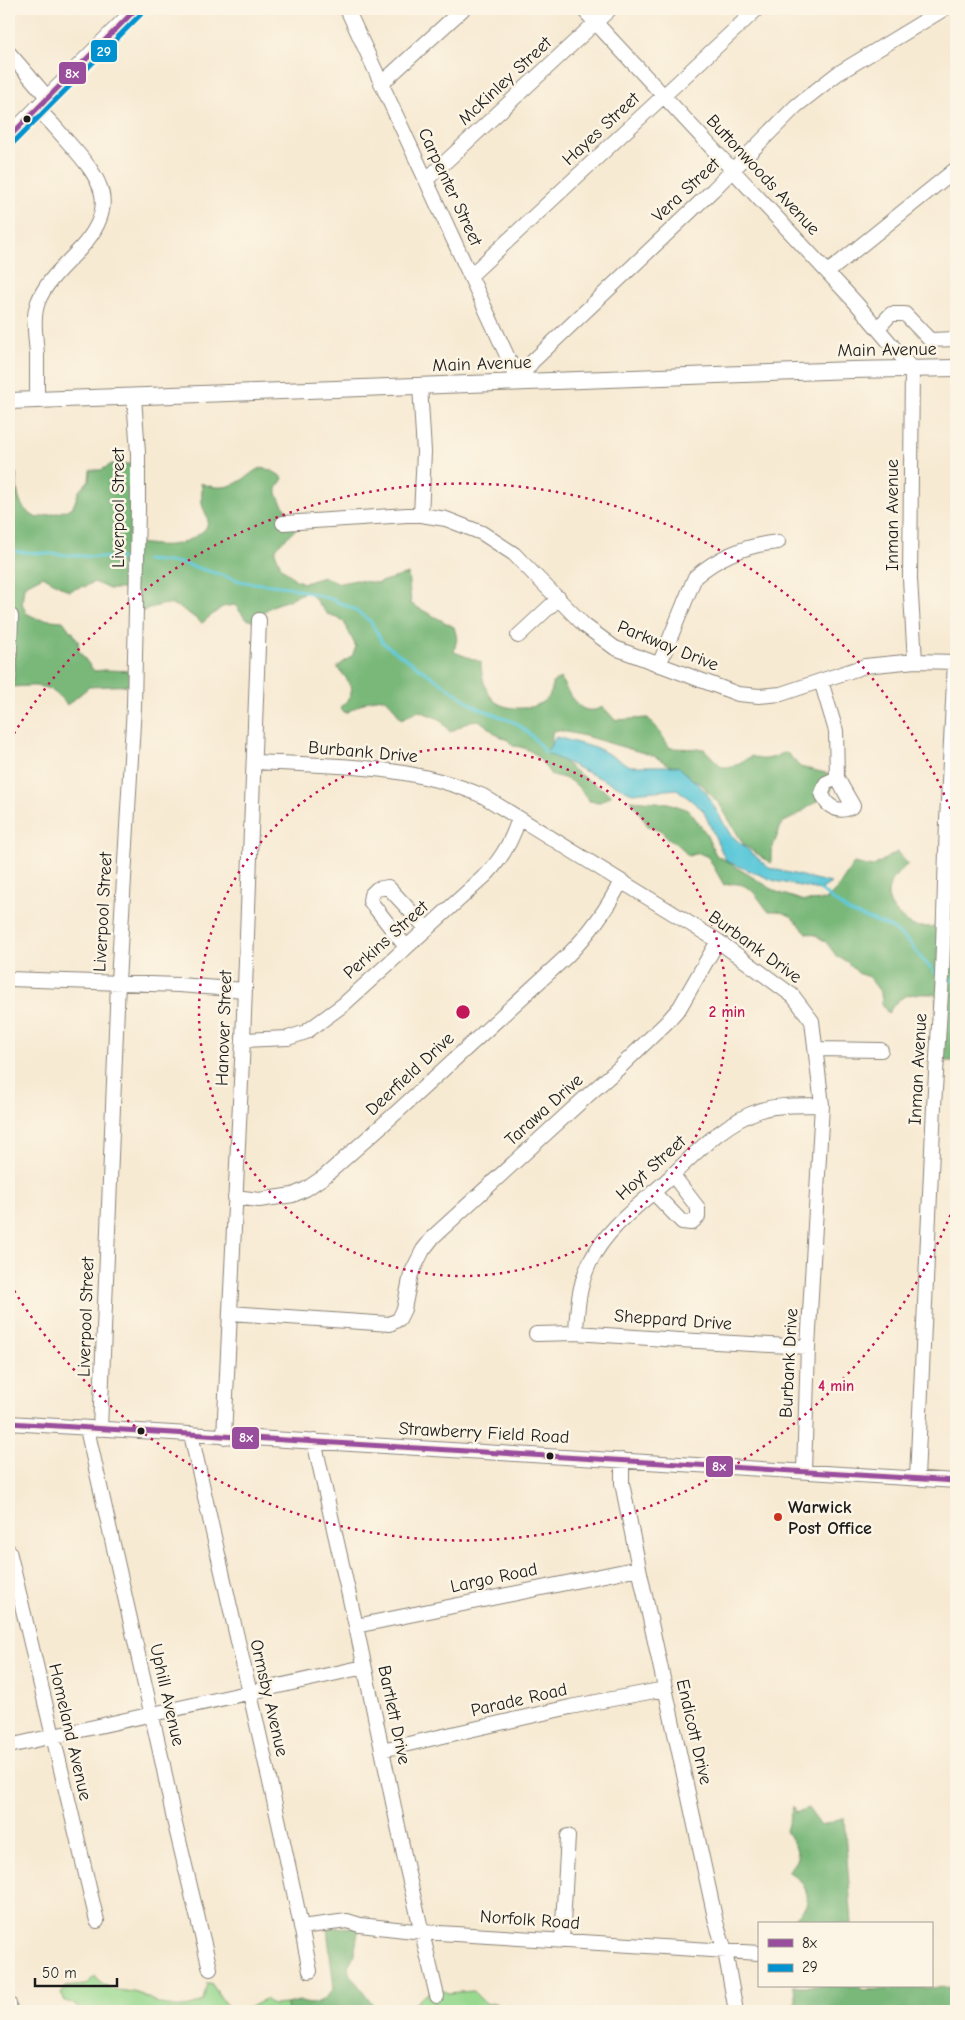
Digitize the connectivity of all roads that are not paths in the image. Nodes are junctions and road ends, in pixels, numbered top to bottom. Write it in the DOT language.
graph roads {
  1 [pos="136,9"];
  2 [pos="347,9"];
  3 [pos="462,9"];
  4 [pos="583,9"];
  5 [pos="610,9"];
  6 [pos="757,9"];
  7 [pos="944,9"];
  8 [pos="596,22"];
  9 [pos="9,53"];
  10 [pos="382,83"];
  11 [pos="663,96"];
  12 [pos="43,103"];
  13 [pos="9,137"];
  14 [pos="734,170"];
  15 [pos="954,175"];
  16 [pos="426,180"];
  17 [pos="828,272"];
  18 [pos="471,275"];
  19 [pos="878,328"];
  20 [pos="956,339"];
  21 [pos="956,368"];
  22 [pos="912,369"];
  23 [pos="518,382"];
  24 [pos="420,386"];
  25 [pos="134,397"];
  26 [pos="37,400"];
  27 [pos="9,401"];
  28 [pos="421,515"];
  29 [pos="283,523"];
  30 [pos="778,542"];
  31 [pos="559,598"];
  32 [pos="11,616"];
  33 [pos="259,620"];
  34 [pos="518,636"];
  35 [pos="915,661"];
  36 [pos="956,662"];
  37 [pos="659,665"];
  38 [pos="9,679"];
  39 [pos="820,681"];
  40 [pos="255,762"];
  41 [pos="836,778"];
  42 [pos="520,818"];
  43 [pos="620,881"];
  44 [pos="427,929"];
  45 [pos="718,941"];
  46 [pos="406,947"];
  47 [pos="9,979"];
  48 [pos="118,982"];
  49 [pos="245,990"];
  50 [pos="243,1040"];
  51 [pos="816,1049"];
  52 [pos="881,1050"];
  53 [pos="822,1105"];
  54 [pos="672,1174"];
  55 [pos="653,1192"];
  56 [pos="235,1197"];
  57 [pos="230,1313"];
  58 [pos="576,1333"];
  59 [pos="536,1334"];
  60 [pos="808,1347"];
  61 [pos="9,1423"];
  62 [pos="94,1429"];
  63 [pos="191,1434"];
  64 [pos="224,1437"];
  65 [pos="314,1441"];
  66 [pos="622,1460"];
  67 [pos="804,1471"];
  68 [pos="917,1478"];
  69 [pos="956,1481"];
  70 [pos="9,1551"];
  71 [pos="639,1568"];
  72 [pos="356,1626"];
  73 [pos="364,1667"];
  74 [pos="665,1688"];
  75 [pos="249,1694"];
  76 [pos="152,1715"];
  77 [pos="54,1737"];
  78 [pos="9,1746"];
  79 [pos="382,1750"];
  80 [pos="568,1836"];
  81 [pos="96,1921"];
  82 [pos="301,1927"];
  83 [pos="423,1932"];
  84 [pos="562,1941"];
  85 [pos="725,1951"];
  86 [pos="758,1953"];
  87 [pos="210,1969"];
  88 [pos="310,1972"];
  89 [pos="437,1996"];
  90 [pos="9,2004"];
  91 [pos="10,2011"];
  92 [pos="736,2011"];
  1 -- 12 [label="main road"];
  2 -- 10 [label="street, Carpenter Street"];
  3 -- 10 [label="street"];
  4 -- 8 [label="street, Buttonwoods Avenue"];
  5 -- 8 [label="street, McKinley Street"];
  6 -- 11 [label="street, Hayes Street"];
  7 -- 14 [label="street, Vera Street"];
  8 -- 11 [label="street, Buttonwoods Avenue"];
  8 -- 16 [label="street, McKinley Street"];
  9 -- 12 [label="street"];
  10 -- 16 [label="street, Carpenter Street"];
  11 -- 14 [label="street, Buttonwoods Avenue"];
  11 -- 18 [label="street, Hayes Street"];
  12 -- 13 [label="main road"];
  12 -- 26 [label="street"];
  14 -- 17 [label="street, Buttonwoods Avenue"];
  14 -- 23 [label="street, Vera Street"];
  15 -- 17 [label="street"];
  16 -- 18 [label="street, Carpenter Street"];
  17 -- 19 [label="street, Buttonwoods Avenue"];
  18 -- 23 [label="street, Carpenter Street"];
  19 -- 20 [label="street"];
  19 -- 22 [label="street, Buttonwoods Avenue"];
  21 -- 22 [label="main road, Main Avenue"];
  22 -- 23 [label="main road, Main Avenue"];
  22 -- 35 [label="street, Inman Avenue"];
  23 -- 24 [label="main road, Main Avenue"];
  24 -- 25 [label="main road, Main Avenue"];
  24 -- 28 [label="street"];
  25 -- 26 [label="main road, Main Avenue"];
  25 -- 48 [label="street, Liverpool Street"];
  26 -- 27 [label="main road, Main Avenue"];
  28 -- 29 [label="street, Parkway Drive"];
  28 -- 31 [label="street, Parkway Drive"];
  30 -- 37 [label="street"];
  31 -- 34 [label="street"];
  31 -- 37 [label="street, Parkway Drive"];
  32 -- 38 [label="street"];
  33 -- 40 [label="street, Hanover Street"];
  35 -- 36 [label="street, Parkway Drive"];
  35 -- 39 [label="street, Parkway Drive"];
  36 -- 68 [label="street, Inman Avenue"];
  37 -- 39 [label="street, Parkway Drive"];
  39 -- 41 [label="street"];
  40 -- 42 [label="street, Burbank Drive"];
  40 -- 49 [label="street, Hanover Street"];
  42 -- 43 [label="street, Burbank Drive"];
  42 -- 44 [label="street, Perkins Street"];
  43 -- 45 [label="street, Burbank Drive"];
  43 -- 56 [label="street, Deerfield Drive"];
  44 -- 46 [label="street, Perkins Street"];
  44 -- 46 [label="street"];
  45 -- 51 [label="street, Burbank Drive"];
  45 -- 57 [label="street, Tarawa Drive"];
  46 -- 50 [label="street, Perkins Street"];
  47 -- 48 [label="street"];
  48 -- 49 [label="street"];
  48 -- 62 [label="street, Liverpool Street"];
  49 -- 50 [label="street, Hanover Street"];
  50 -- 56 [label="street, Hanover Street"];
  51 -- 52 [label="street"];
  51 -- 53 [label="street, Burbank Drive"];
  53 -- 54 [label="street, Hoyt Street"];
  53 -- 60 [label="street, Burbank Drive"];
  54 -- 55 [label="street, Hoyt Street"];
  54 -- 55 [label="street"];
  55 -- 58 [label="street, Hoyt Street"];
  56 -- 57 [label="street, Hanover Street"];
  57 -- 64 [label="street, Hanover Street"];
  58 -- 59 [label="street, Sheppard Drive"];
  58 -- 60 [label="street, Sheppard Drive"];
  60 -- 67 [label="street, Burbank Drive"];
  61 -- 62 [label="street, Strawberry Field Road"];
  62 -- 63 [label="street, Strawberry Field Road"];
  62 -- 76 [label="street, Uphill Avenue"];
  63 -- 64 [label="street, Strawberry Field Road"];
  63 -- 75 [label="street, Ormsby Avenue"];
  64 -- 65 [label="street, Strawberry Field Road"];
  65 -- 66 [label="street, Strawberry Field Road"];
  65 -- 72 [label="street, Bartlett Drive"];
  66 -- 67 [label="street, Strawberry Field Road"];
  66 -- 71 [label="street, Endicott Drive"];
  67 -- 68 [label="street, Strawberry Field Road"];
  68 -- 69 [label="street, Strawberry Field Road"];
  70 -- 77 [label="street, Homeland Avenue"];
  71 -- 72 [label="street, Largo Road"];
  71 -- 74 [label="street, Endicott Drive"];
  72 -- 73 [label="street, Bartlett Drive"];
  73 -- 75 [label="street"];
  73 -- 79 [label="street, Bartlett Drive"];
  74 -- 79 [label="street, Parade Road"];
  74 -- 85 [label="street, Endicott Drive"];
  75 -- 76 [label="street"];
  75 -- 82 [label="street, Ormsby Avenue"];
  76 -- 77 [label="street"];
  76 -- 87 [label="street, Uphill Avenue"];
  77 -- 78 [label="street"];
  77 -- 81 [label="street, Homeland Avenue"];
  79 -- 83 [label="street, Bartlett Drive"];
  80 -- 84 [label="street"];
  82 -- 83 [label="street, Norfolk Road"];
  82 -- 88 [label="street, Ormsby Avenue"];
  83 -- 84 [label="street, Norfolk Road"];
  83 -- 89 [label="street, Bartlett Drive"];
  84 -- 85 [label="street, Norfolk Road"];
  85 -- 86 [label="street, Norfolk Road"];
  85 -- 92 [label="street, Endicott Drive"];
  90 -- 91 [label="street"];
}
